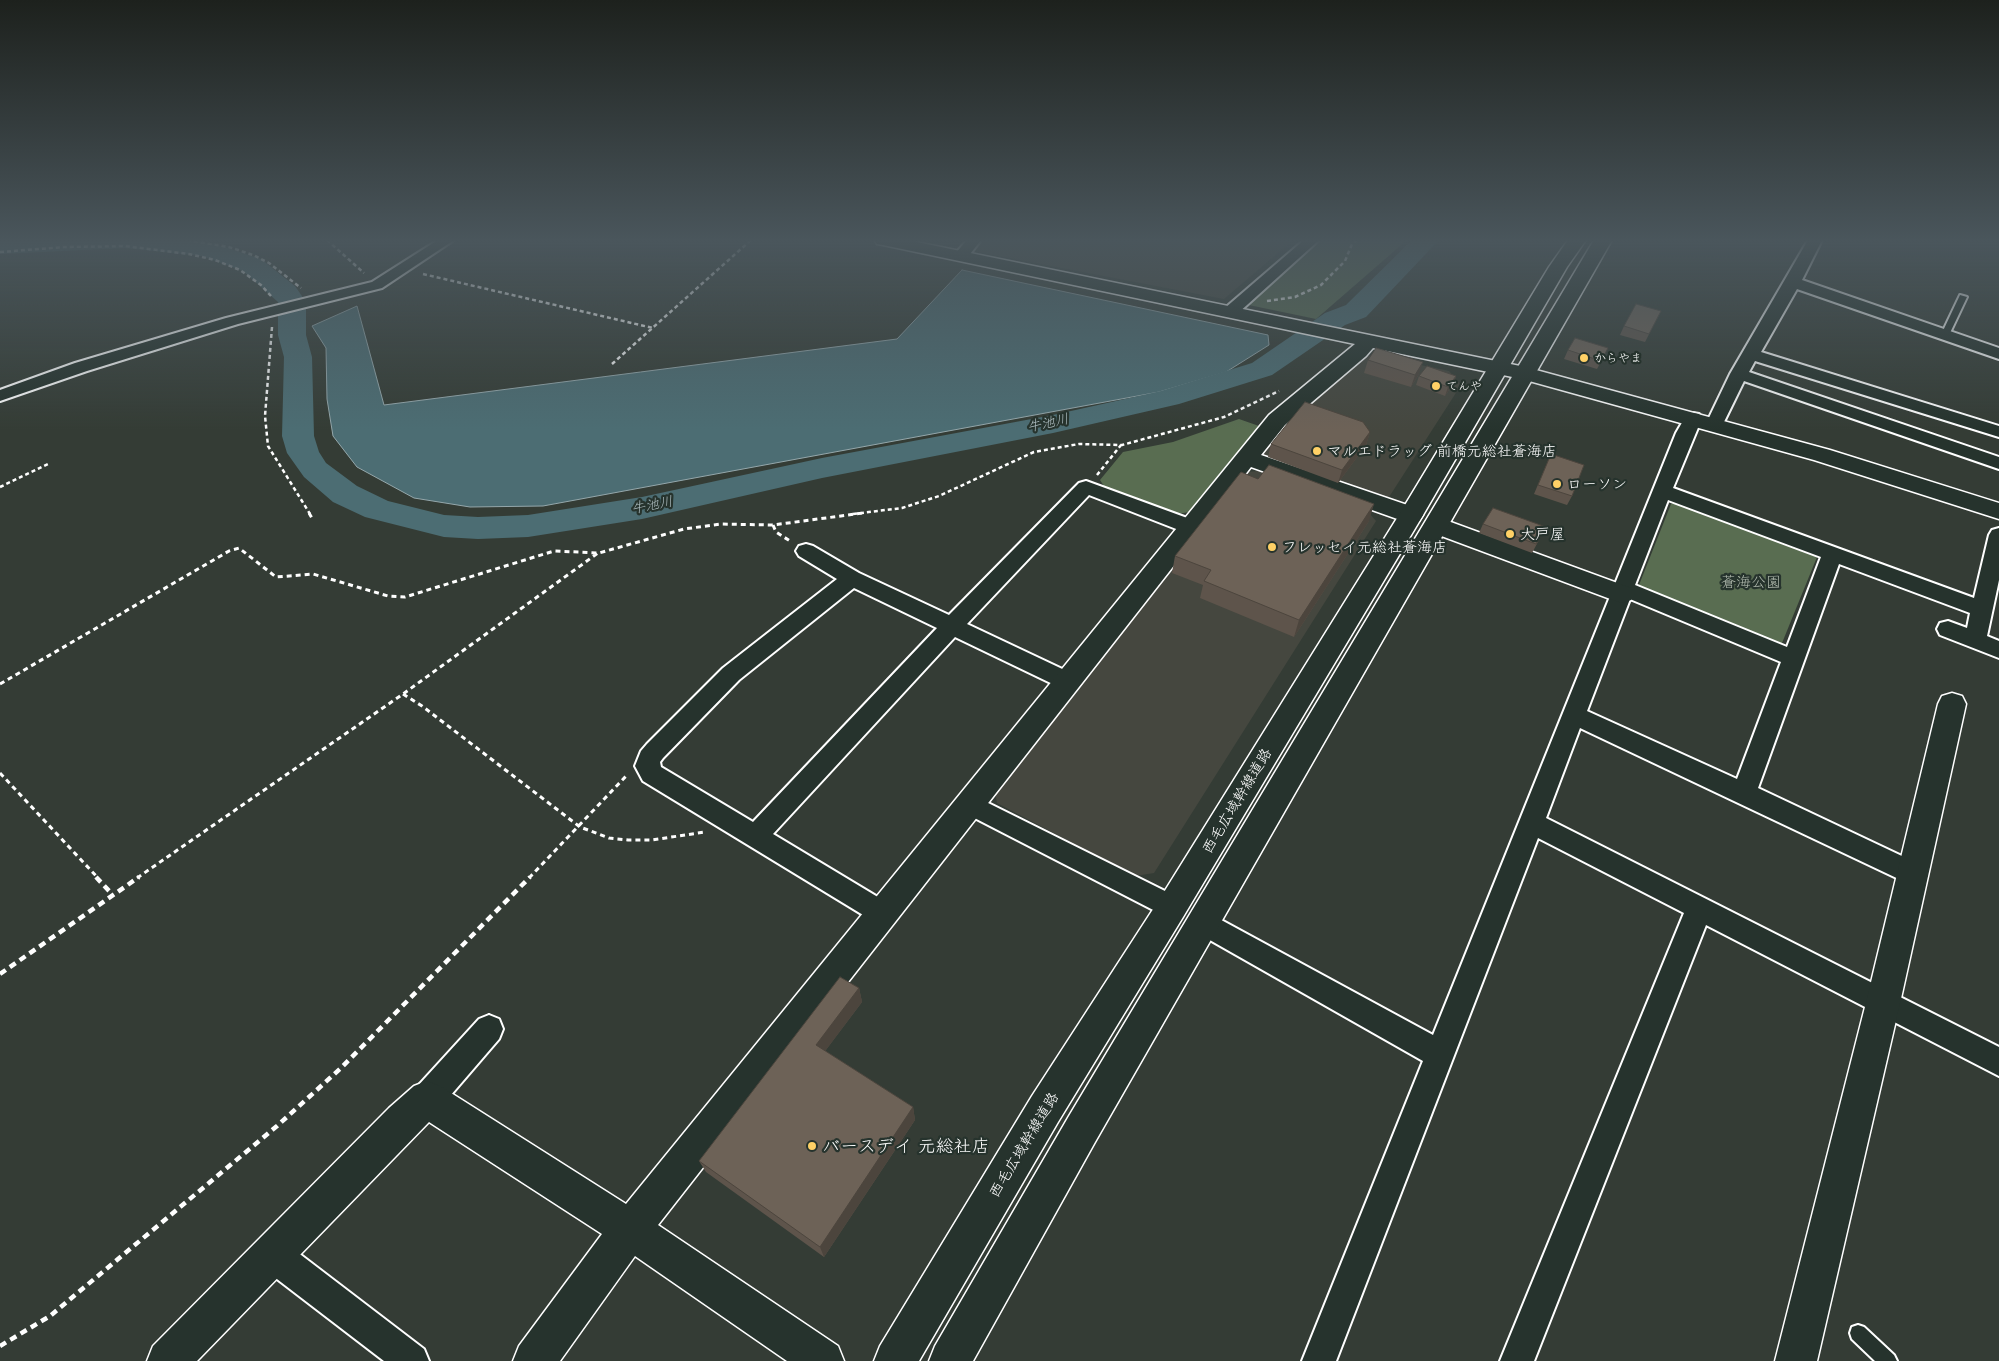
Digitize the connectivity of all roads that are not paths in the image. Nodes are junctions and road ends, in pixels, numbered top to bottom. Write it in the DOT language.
graph roads {
  1 [pos="300,304"];
  2 [pos="1238,304"];
  3 [pos="1545,304"];
  4 [pos="1558,304"];
  5 [pos="1780,304"];
  6 [pos="1855,304"];
  7 [pos="1960,304"];
  8 [pos="1945,335"];
  9 [pos="1355,336"];
  10 [pos="1751,354"];
  11 [pos="1999,354"];
  12 [pos="1512,369"];
  13 [pos="1739,374"];
  14 [pos="0,396"];
  15 [pos="1704,421"];
  16 [pos="1998,432"];
  17 [pos="1247,458"];
  18 [pos="1999,463"];
  19 [pos="1662,491"];
  20 [pos="1999,510"];
  21 [pos="1424,520"];
  22 [pos="1191,527"];
  23 [pos="1999,535"];
  24 [pos="806,551"];
  25 [pos="1832,554"];
  26 [pos="852,578"];
  27 [pos="1623,591"];
  28 [pos="1980,608"];
  29 [pos="951,627"];
  30 [pos="1948,629"];
  31 [pos="1975,639"];
  32 [pos="1999,650"];
  33 [pos="1793,658"];
  34 [pos="1067,681"];
  35 [pos="1952,704"];
  36 [pos="1575,716"];
  37 [pos="1744,793"];
  38 [pos="970,804"];
  39 [pos="1533,823"];
  40 [pos="748,832"];
  41 [pos="1914,874"];
  42 [pos="1172,907"];
  43 [pos="1699,908"];
  44 [pos="882,913"];
  45 [pos="1203,923"];
  46 [pos="1884,1003"];
  47 [pos="489,1029"];
  48 [pos="1440,1055"];
  49 [pos="1999,1062"];
  50 [pos="427,1099"];
  51 [pos="630,1229"];
  52 [pos="272,1254"];
  53 [pos="1858,1333"];
  54 [pos="1327,1358"];
  55 [pos="168,1361"];
  56 [pos="412,1361"];
  57 [pos="534,1361"];
  58 [pos="823,1361"];
  59 [pos="895,1361"];
  60 [pos="950,1361"];
  61 [pos="1517,1361"];
  62 [pos="1796,1361"];
  63 [pos="1888,1361"];
  1 -- 14 [label="street"];
  2 -- 9 [label="street"];
  3 -- 12 [label="street, 西毛広域幹線道路"];
  4 -- 12 [label="street, 西毛広域幹線道路"];
  5 -- 10 [label="street"];
  6 -- 8 [label="street"];
  7 -- 8 [label="lane"];
  8 -- 11 [label="street"];
  9 -- 12 [label="street"];
  9 -- 17 [label="street"];
  10 -- 13 [label="street"];
  10 -- 16 [label="street"];
  12 -- 15 [label="street"];
  12 -- 21 [label="street, 西毛広域幹線道路"];
  13 -- 15 [label="street"];
  13 -- 18 [label="street"];
  15 -- 19 [label="street"];
  15 -- 20 [label="street"];
  17 -- 21 [label="street"];
  17 -- 22 [label="street"];
  19 -- 25 [label="street"];
  19 -- 27 [label="street"];
  21 -- 27 [label="street"];
  21 -- 42 [label="street, 西毛広域幹線道路"];
  21 -- 45 [label="street, 西毛広域幹線道路"];
  22 -- 29 [label="street"];
  22 -- 34 [label="street"];
  23 -- 28 [label="street"];
  24 -- 26 [label="street"];
  25 -- 28 [label="street"];
  25 -- 33 [label="street"];
  26 -- 29 [label="street"];
  26 -- 40 [label="street"];
  27 -- 33 [label="street"];
  27 -- 36 [label="street"];
  28 -- 31 [label="street"];
  29 -- 34 [label="street"];
  29 -- 40 [label="street"];
  30 -- 31 [label="street"];
  31 -- 32 [label="street"];
  33 -- 37 [label="street"];
  34 -- 38 [label="street"];
  35 -- 41 [label="street"];
  36 -- 37 [label="street"];
  36 -- 39 [label="street"];
  37 -- 41 [label="street"];
  38 -- 42 [label="street"];
  38 -- 44 [label="street"];
  39 -- 43 [label="street"];
  39 -- 48 [label="street"];
  40 -- 44 [label="street"];
  41 -- 46 [label="street"];
  42 -- 59 [label="street, 西毛広域幹線道路"];
  43 -- 46 [label="street"];
  43 -- 61 [label="street"];
  44 -- 51 [label="street"];
  45 -- 48 [label="street"];
  45 -- 60 [label="street, 西毛広域幹線道路"];
  46 -- 49 [label="street"];
  46 -- 62 [label="street"];
  47 -- 50 [label="street"];
  48 -- 54 [label="street"];
  50 -- 51 [label="street"];
  50 -- 52 [label="street"];
  51 -- 57 [label="street"];
  51 -- 58 [label="street"];
  52 -- 55 [label="street"];
  52 -- 56 [label="street"];
  53 -- 63 [label="lane"];
}
